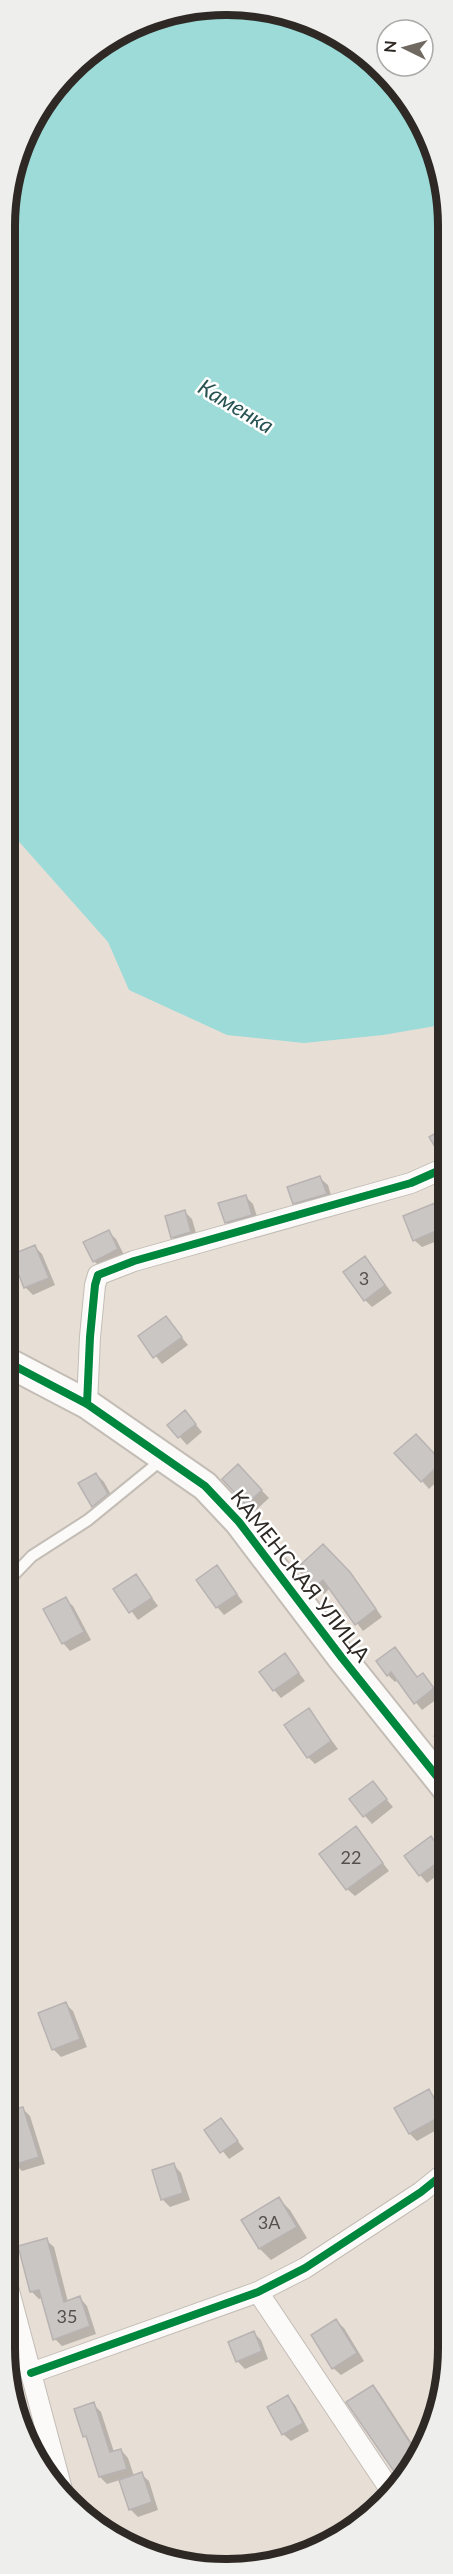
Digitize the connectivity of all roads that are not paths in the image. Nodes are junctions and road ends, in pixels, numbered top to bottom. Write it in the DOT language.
graph roads {
  1 [pos="438,1171"];
  2 [pos="15,1366"];
  3 [pos="87,1404"];
  4 [pos="164,1457"];
  5 [pos="15,1574"];
  6 [pos="438,1778"];
  7 [pos="438,2178"];
  8 [pos="258,2292"];
  9 [pos="15,2316"];
  10 [pos="31,2373"];
  11 [pos="58,2475"];
  12 [pos="387,2485"];
  1 -- 3 [label="street"];
  2 -- 3 [label="street, КАМЕНСКАЯ УЛИЦА"];
  3 -- 4 [label="street, КАМЕНСКАЯ УЛИЦА"];
  4 -- 5 [label="lane"];
  4 -- 6 [label="street, КАМЕНСКАЯ УЛИЦА"];
  7 -- 8 [label="street"];
  8 -- 10 [label="street"];
  8 -- 12 [label="street"];
  9 -- 10 [label="street"];
  10 -- 11 [label="street"];
}
